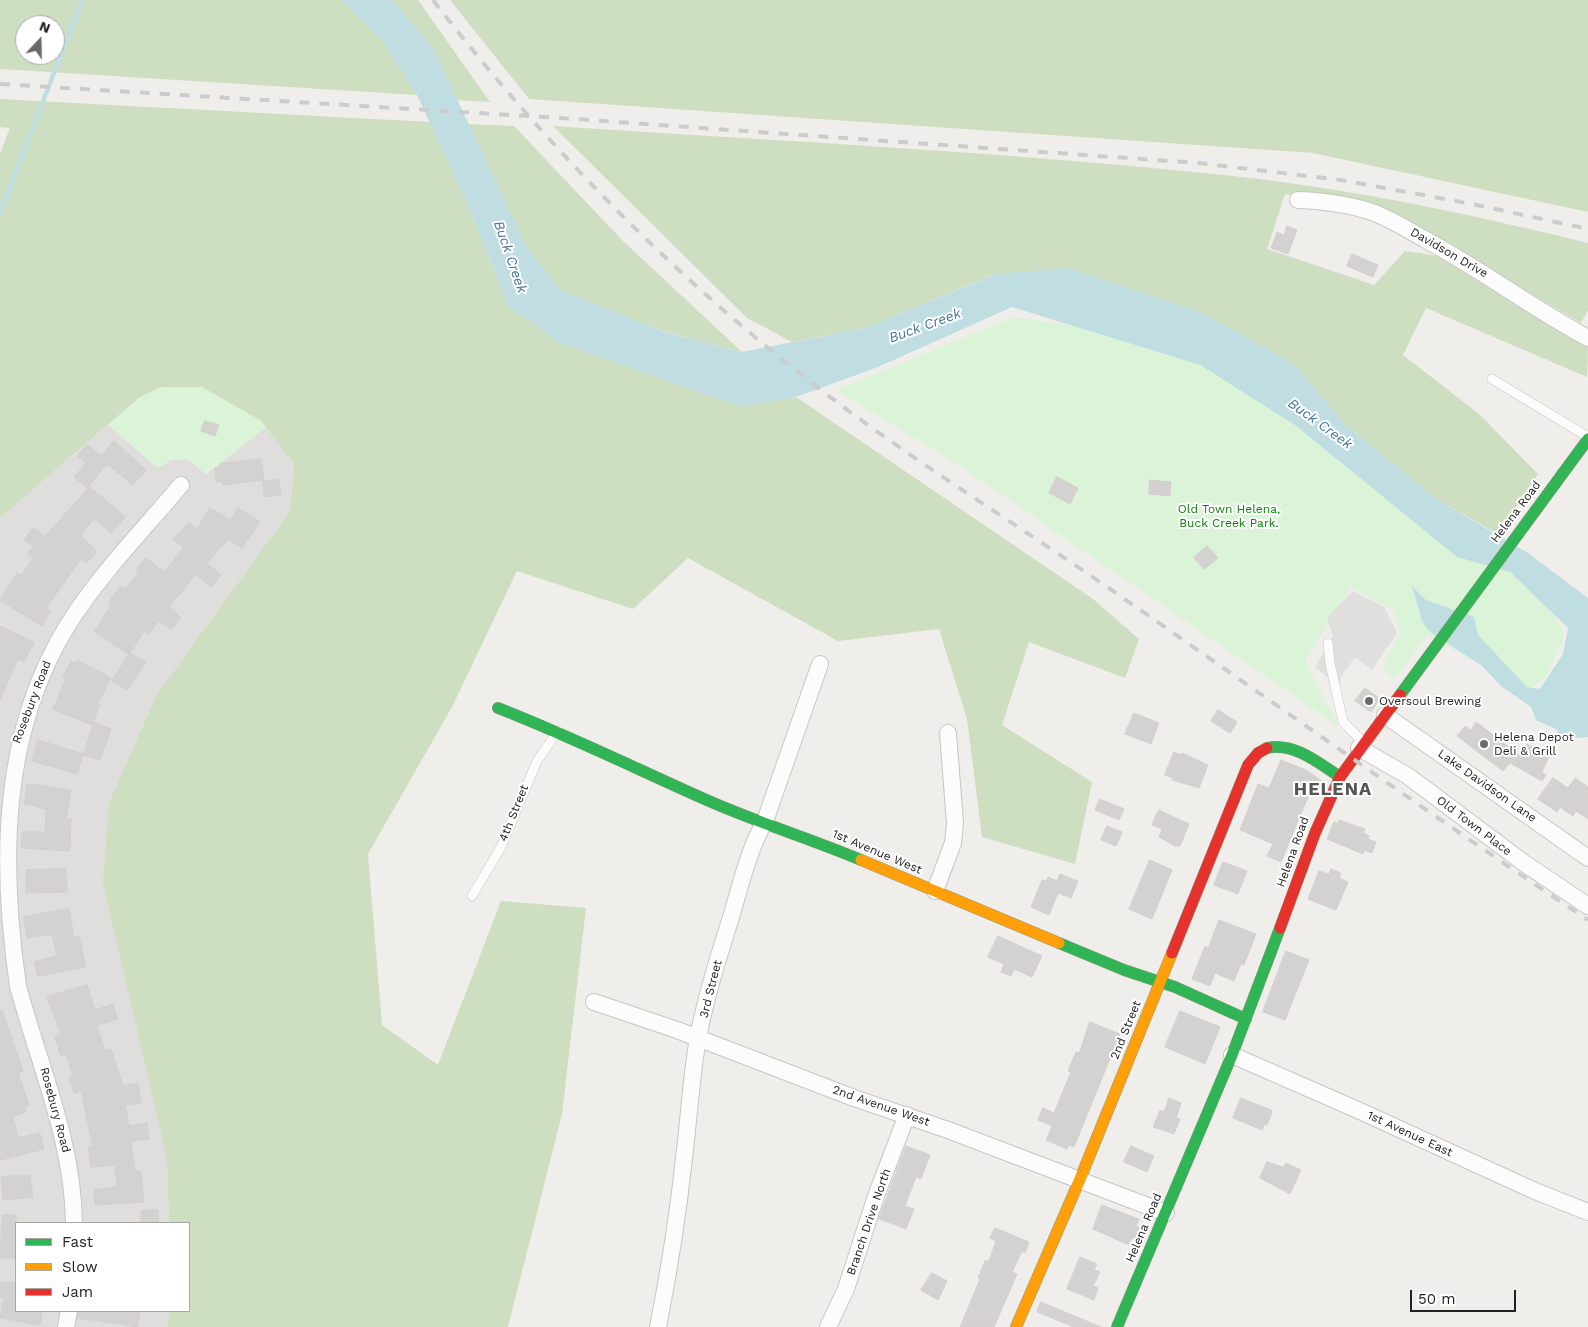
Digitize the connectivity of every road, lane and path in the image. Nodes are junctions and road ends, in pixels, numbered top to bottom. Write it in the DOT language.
graph roads {
  1 [pos="1298,200"];
  2 [pos="1588,338"];
  3 [pos="1492,379"];
  4 [pos="1588,438"];
  5 [pos="181,485"];
  6 [pos="1328,643"];
  7 [pos="820,664"];
  8 [pos="498,708"];
  9 [pos="1385,715"];
  10 [pos="558,731"];
  11 [pos="948,733"];
  12 [pos="1361,745"];
  13 [pos="1340,777"];
  14 [pos="765,821"];
  15 [pos="1588,858"];
  16 [pos="935,891"];
  17 [pos="472,896"];
  18 [pos="1588,906"];
  19 [pos="1160,983"];
  20 [pos="594,1002"];
  21 [pos="1246,1019"];
  22 [pos="698,1038"];
  23 [pos="1232,1056"];
  24 [pos="907,1115"];
  25 [pos="1080,1180"];
  26 [pos="1588,1212"];
  27 [pos="1166,1213"];
  28 [pos="74,1222"];
  29 [pos="69,1312"];
  30 [pos="66,1327"];
  31 [pos="658,1327"];
  32 [pos="828,1327"];
  33 [pos="1016,1327"];
  34 [pos="1117,1327"];
  1 -- 2 [label="street, Davidson Drive"];
  3 -- 4 [label="lane"];
  4 -- 9 [label="street, Helena Road"];
  5 -- 28 [label="street, Rosebury Road"];
  6 -- 12 [label="lane"];
  7 -- 14 [label="street, 3rd Street"];
  8 -- 10 [label="street, 1st Avenue West"];
  9 -- 12 [label="street, Helena Road"];
  9 -- 15 [label="street, Lake Davidson Lane"];
  10 -- 14 [label="street, 1st Avenue West"];
  10 -- 17 [label="lane, 4th Street"];
  11 -- 16 [label="street"];
  12 -- 13 [label="street, Helena Road"];
  12 -- 18 [label="street, Old Town Place"];
  13 -- 19 [label="street, 2nd Street"];
  13 -- 21 [label="street, Helena Road"];
  14 -- 16 [label="street, 1st Avenue West"];
  14 -- 22 [label="street, 3rd Street"];
  16 -- 19 [label="street, 1st Avenue West"];
  19 -- 21 [label="street, 1st Avenue West"];
  19 -- 25 [label="street, 2nd Street"];
  20 -- 22 [label="street, 2nd Avenue West"];
  21 -- 23 [label="street, Helena Road"];
  22 -- 24 [label="street, 2nd Avenue West"];
  22 -- 31 [label="street, 3rd Street"];
  23 -- 26 [label="street, 1st Avenue East"];
  23 -- 27 [label="street, Helena Road"];
  24 -- 25 [label="street, 2nd Avenue West"];
  24 -- 32 [label="street, Branch Drive North"];
  25 -- 27 [label="street, 2nd Avenue West"];
  25 -- 33 [label="street, 2nd Street"];
  27 -- 34 [label="street, Helena Road"];
  29 -- 30 [label="street"];
}
